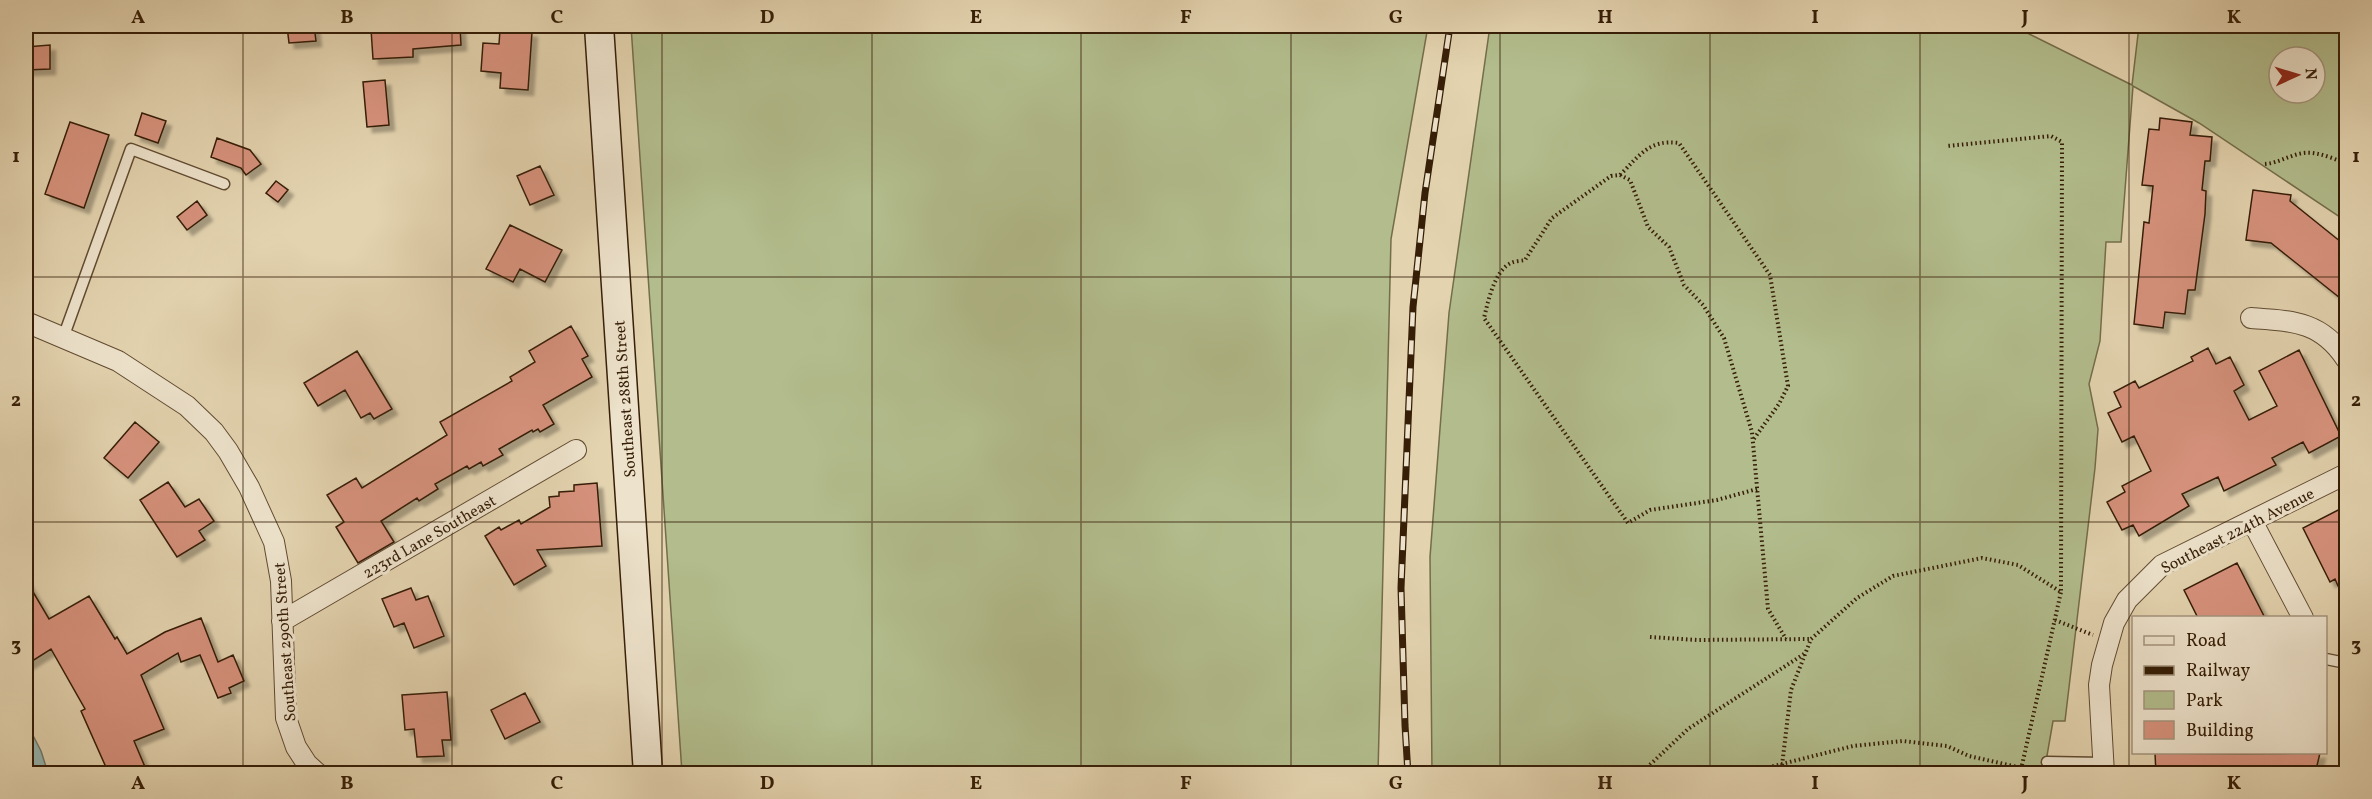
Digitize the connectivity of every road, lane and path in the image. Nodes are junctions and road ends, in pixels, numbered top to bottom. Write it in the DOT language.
graph roads {
  1 [pos="600,26"];
  2 [pos="1947,146"];
  3 [pos="2346,163"];
  4 [pos="2265,164"];
  5 [pos="1620,175"];
  6 [pos="224,184"];
  7 [pos="2251,318"];
  8 [pos="26,322"];
  9 [pos="63,338"];
  10 [pos="2346,359"];
  11 [pos="1753,441"];
  12 [pos="576,450"];
  13 [pos="2346,474"];
  14 [pos="1757,489"];
  15 [pos="2252,521"];
  16 [pos="2061,592"];
  17 [pos="2302,616"];
  18 [pos="2055,620"];
  19 [pos="282,621"];
  20 [pos="2111,632"];
  21 [pos="1650,637"];
  22 [pos="1786,639"];
  23 [pos="1811,639"];
  24 [pos="1805,653"];
  25 [pos="2327,659"];
  26 [pos="2346,663"];
  27 [pos="2047,762"];
  28 [pos="1782,764"];
  29 [pos="2022,768"];
  30 [pos="2103,768"];
  31 [pos="312,769"];
  32 [pos="648,774"];
  33 [pos="1640,774"];
  34 [pos="1742,774"];
  35 [pos="1781,774"];
  36 [pos="2020,774"];
  1 -- 32 [label="street, Southeast 288th Street"];
  2 -- 16 [label="path"];
  3 -- 4 [label="path"];
  5 -- 11 [label="path"];
  5 -- 11 [label="path"];
  5 -- 14 [label="path"];
  6 -- 9 [label="lane"];
  7 -- 10 [label="street"];
  8 -- 9 [label="street, Southeast 290th Street"];
  9 -- 19 [label="street, Southeast 290th Street"];
  11 -- 14 [label="path"];
  12 -- 19 [label="street, 223rd Lane Southeast"];
  13 -- 15 [label="street, Southeast 224th Avenue"];
  14 -- 22 [label="path"];
  15 -- 17 [label="street"];
  15 -- 20 [label="street, Southeast 224th Avenue"];
  16 -- 18 [label="path"];
  16 -- 23 [label="path"];
  18 -- 20 [label="path"];
  18 -- 29 [label="path"];
  19 -- 31 [label="street, Southeast 290th Street"];
  20 -- 30 [label="street, Southeast 224th Avenue"];
  21 -- 22 [label="path"];
  22 -- 23 [label="path"];
  23 -- 24 [label="path"];
  24 -- 28 [label="path"];
  24 -- 33 [label="path"];
  25 -- 26 [label="lane"];
  27 -- 30 [label="lane"];
  28 -- 29 [label="path"];
  28 -- 34 [label="path"];
  28 -- 35 [label="path"];
  29 -- 36 [label="path"];
}
